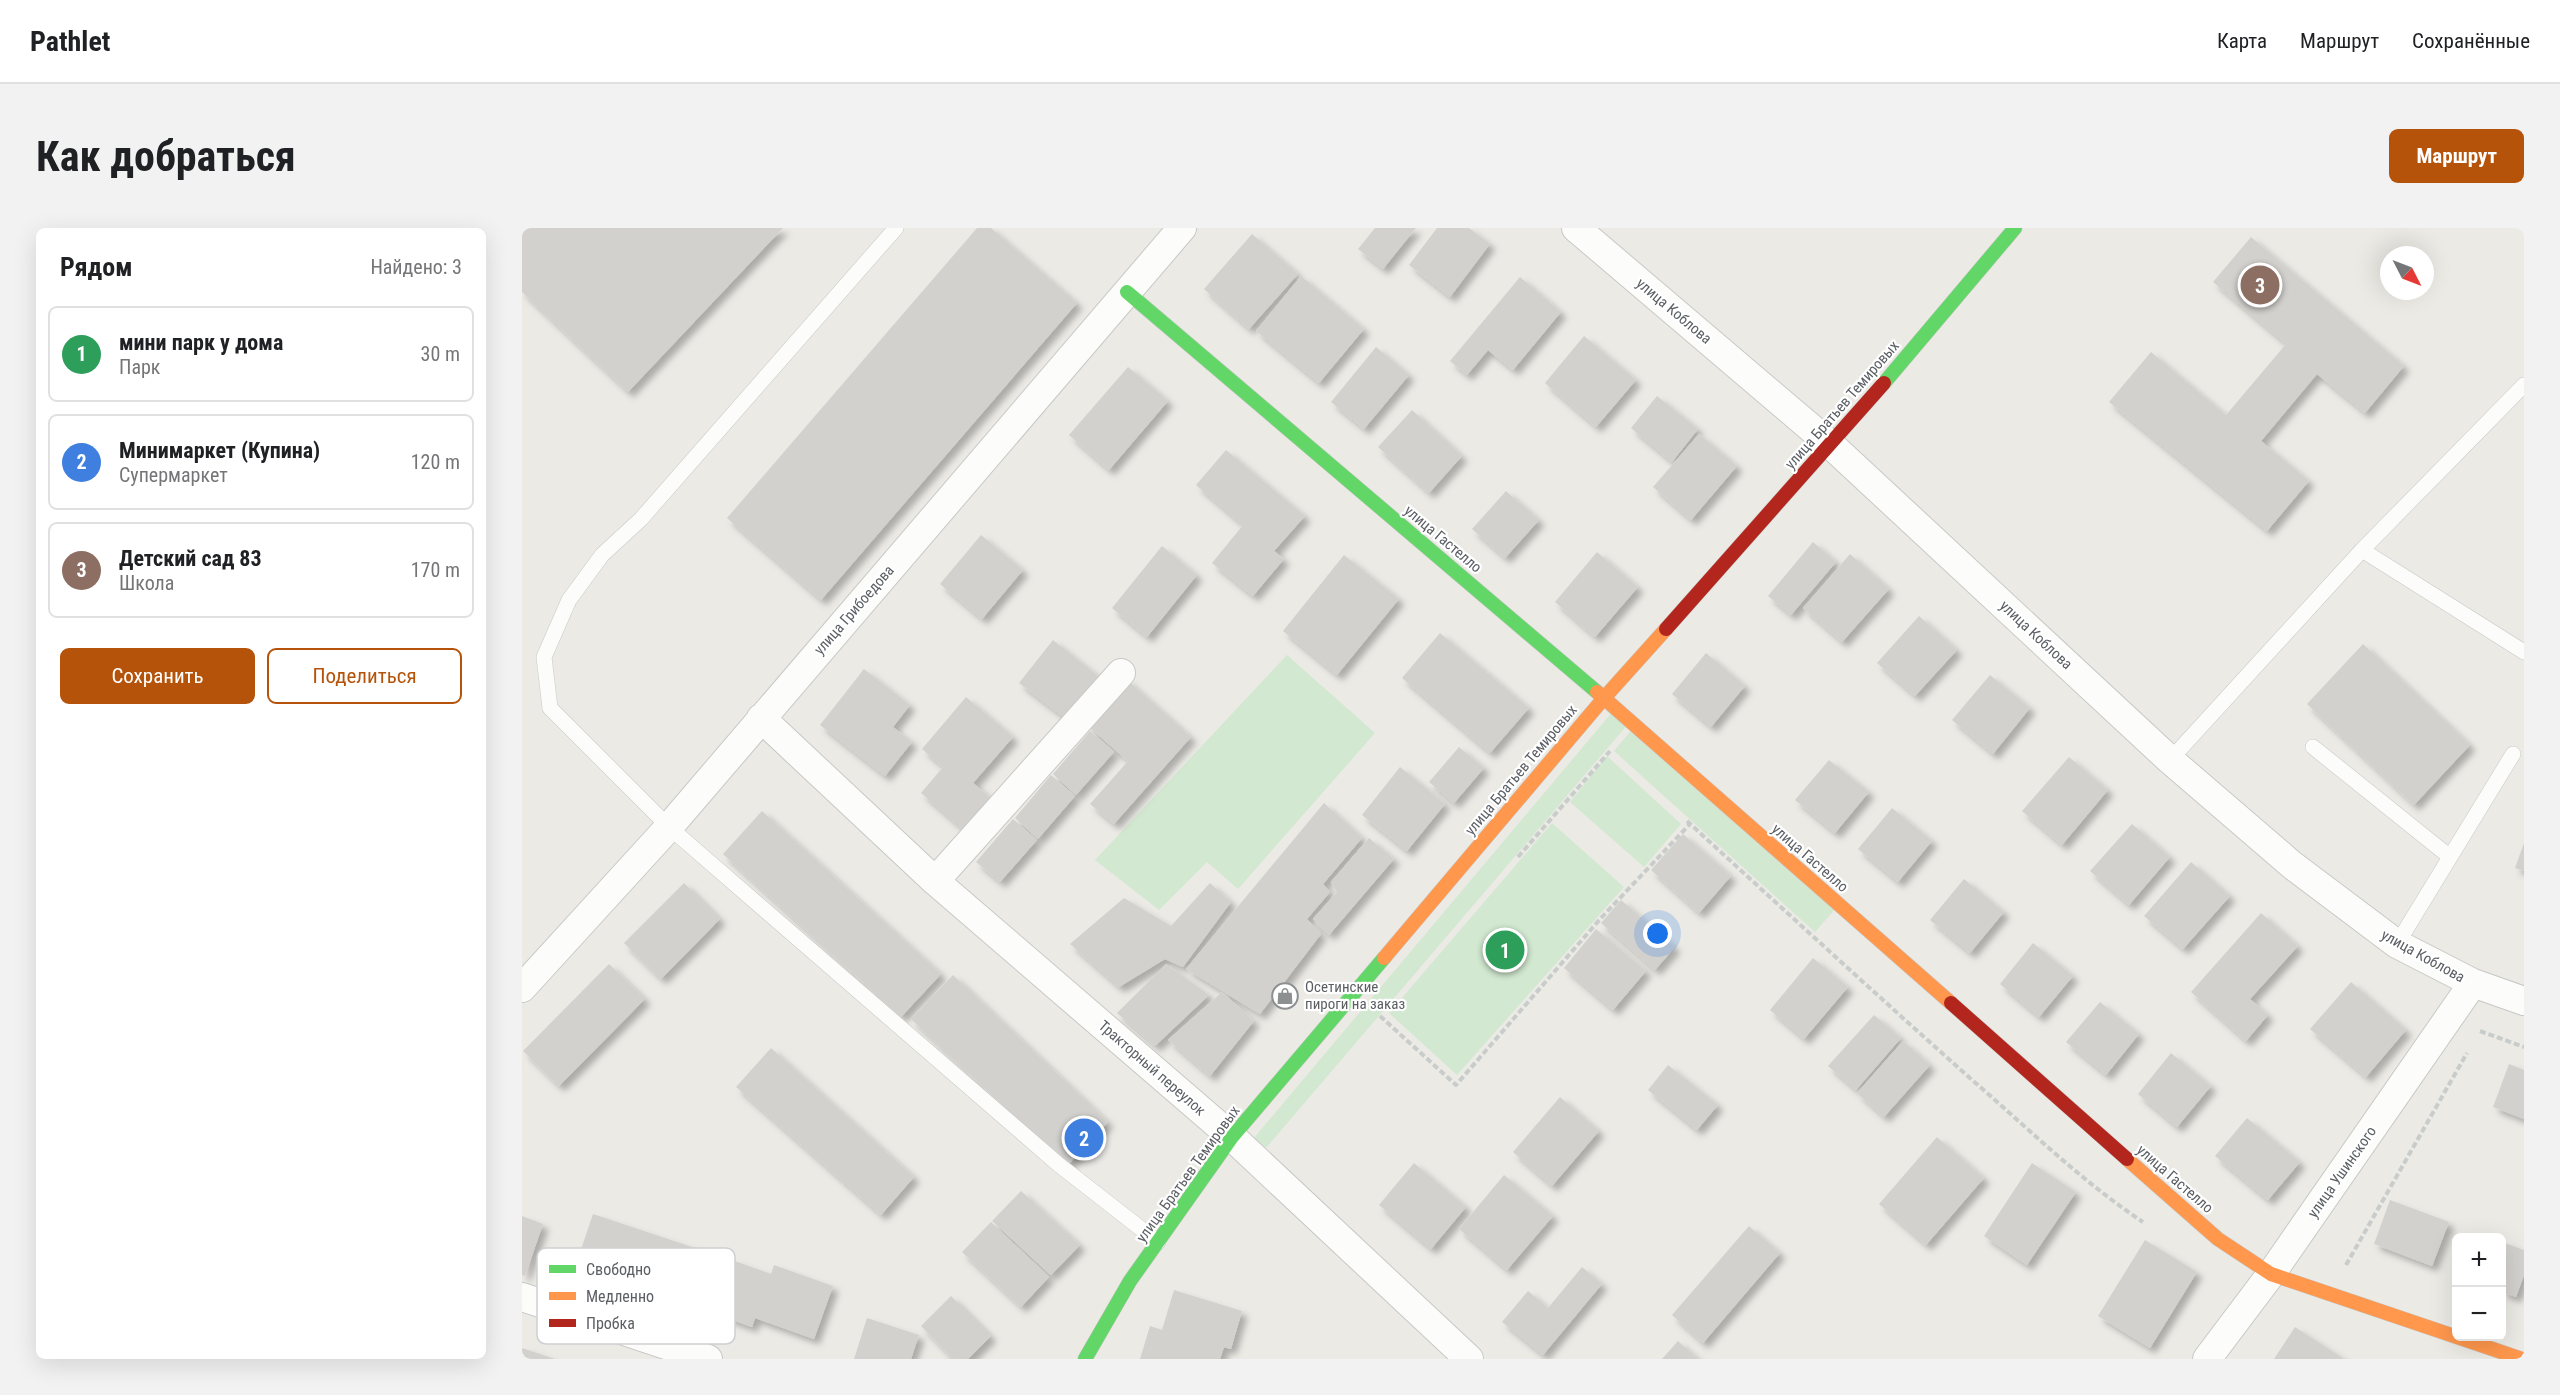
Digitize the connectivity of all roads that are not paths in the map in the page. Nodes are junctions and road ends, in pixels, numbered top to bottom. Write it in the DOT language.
graph roads {
  1 [pos="896,228"];
  2 [pos="1182,228"];
  3 [pos="1576,228"];
  4 [pos="2015,228"];
  5 [pos="1127,292"];
  6 [pos="2524,385"];
  7 [pos="1832,445"];
  8 [pos="2362,549"];
  9 [pos="2524,652"];
  10 [pos="1121,673"];
  11 [pos="1604,698"];
  12 [pos="761,718"];
  13 [pos="2313,747"];
  14 [pos="2513,754"];
  15 [pos="2170,760"];
  16 [pos="669,827"];
  17 [pos="2450,857"];
  18 [pos="935,881"];
  19 [pos="2397,944"];
  20 [pos="2473,983"];
  21 [pos="522,988"];
  22 [pos="2524,1001"];
  23 [pos="1232,1137"];
  24 [pos="1158,1242"];
  25 [pos="2271,1274"];
  26 [pos="522,1297"];
  27 [pos="537,1302"];
  28 [pos="663,1344"];
  29 [pos="708,1359"];
  30 [pos="1085,1359"];
  31 [pos="1469,1359"];
  32 [pos="2206,1359"];
  33 [pos="2522,1359"];
  1 -- 16 [label="lane"];
  2 -- 5 [label="street, улица Грибоедова"];
  3 -- 7 [label="street, улица Коблова"];
  4 -- 7 [label="street, улица Братьев Темировых"];
  5 -- 11 [label="street, улица Гастелло"];
  5 -- 12 [label="street, улица Грибоедова"];
  6 -- 8 [label="lane"];
  7 -- 11 [label="street, улица Братьев Темировых"];
  7 -- 15 [label="street, улица Коблова"];
  8 -- 9 [label="lane"];
  8 -- 15 [label="lane"];
  10 -- 18 [label="street"];
  11 -- 23 [label="street, улица Братьев Темировых"];
  11 -- 25 [label="street, улица Гастелло"];
  12 -- 16 [label="street, улица Грибоедова"];
  12 -- 18 [label="street, Тракторный переулок"];
  13 -- 17 [label="lane"];
  14 -- 17 [label="lane"];
  15 -- 19 [label="street, улица Коблова"];
  16 -- 21 [label="street, улица Грибоедова"];
  16 -- 24 [label="lane"];
  17 -- 19 [label="lane"];
  18 -- 23 [label="street, Тракторный переулок"];
  19 -- 20 [label="street, улица Коблова"];
  20 -- 22 [label="street, улица Коблова"];
  20 -- 25 [label="street, улица Ушинского"];
  23 -- 24 [label="street, улица Братьев Темировых"];
  23 -- 31 [label="street, Тракторный переулок"];
  24 -- 30 [label="street, улица Братьев Темировых"];
  25 -- 32 [label="street, улица Ушинского"];
  25 -- 33 [label="street, улица Гастелло"];
  26 -- 27 [label="street"];
  28 -- 29 [label="street"];
}
